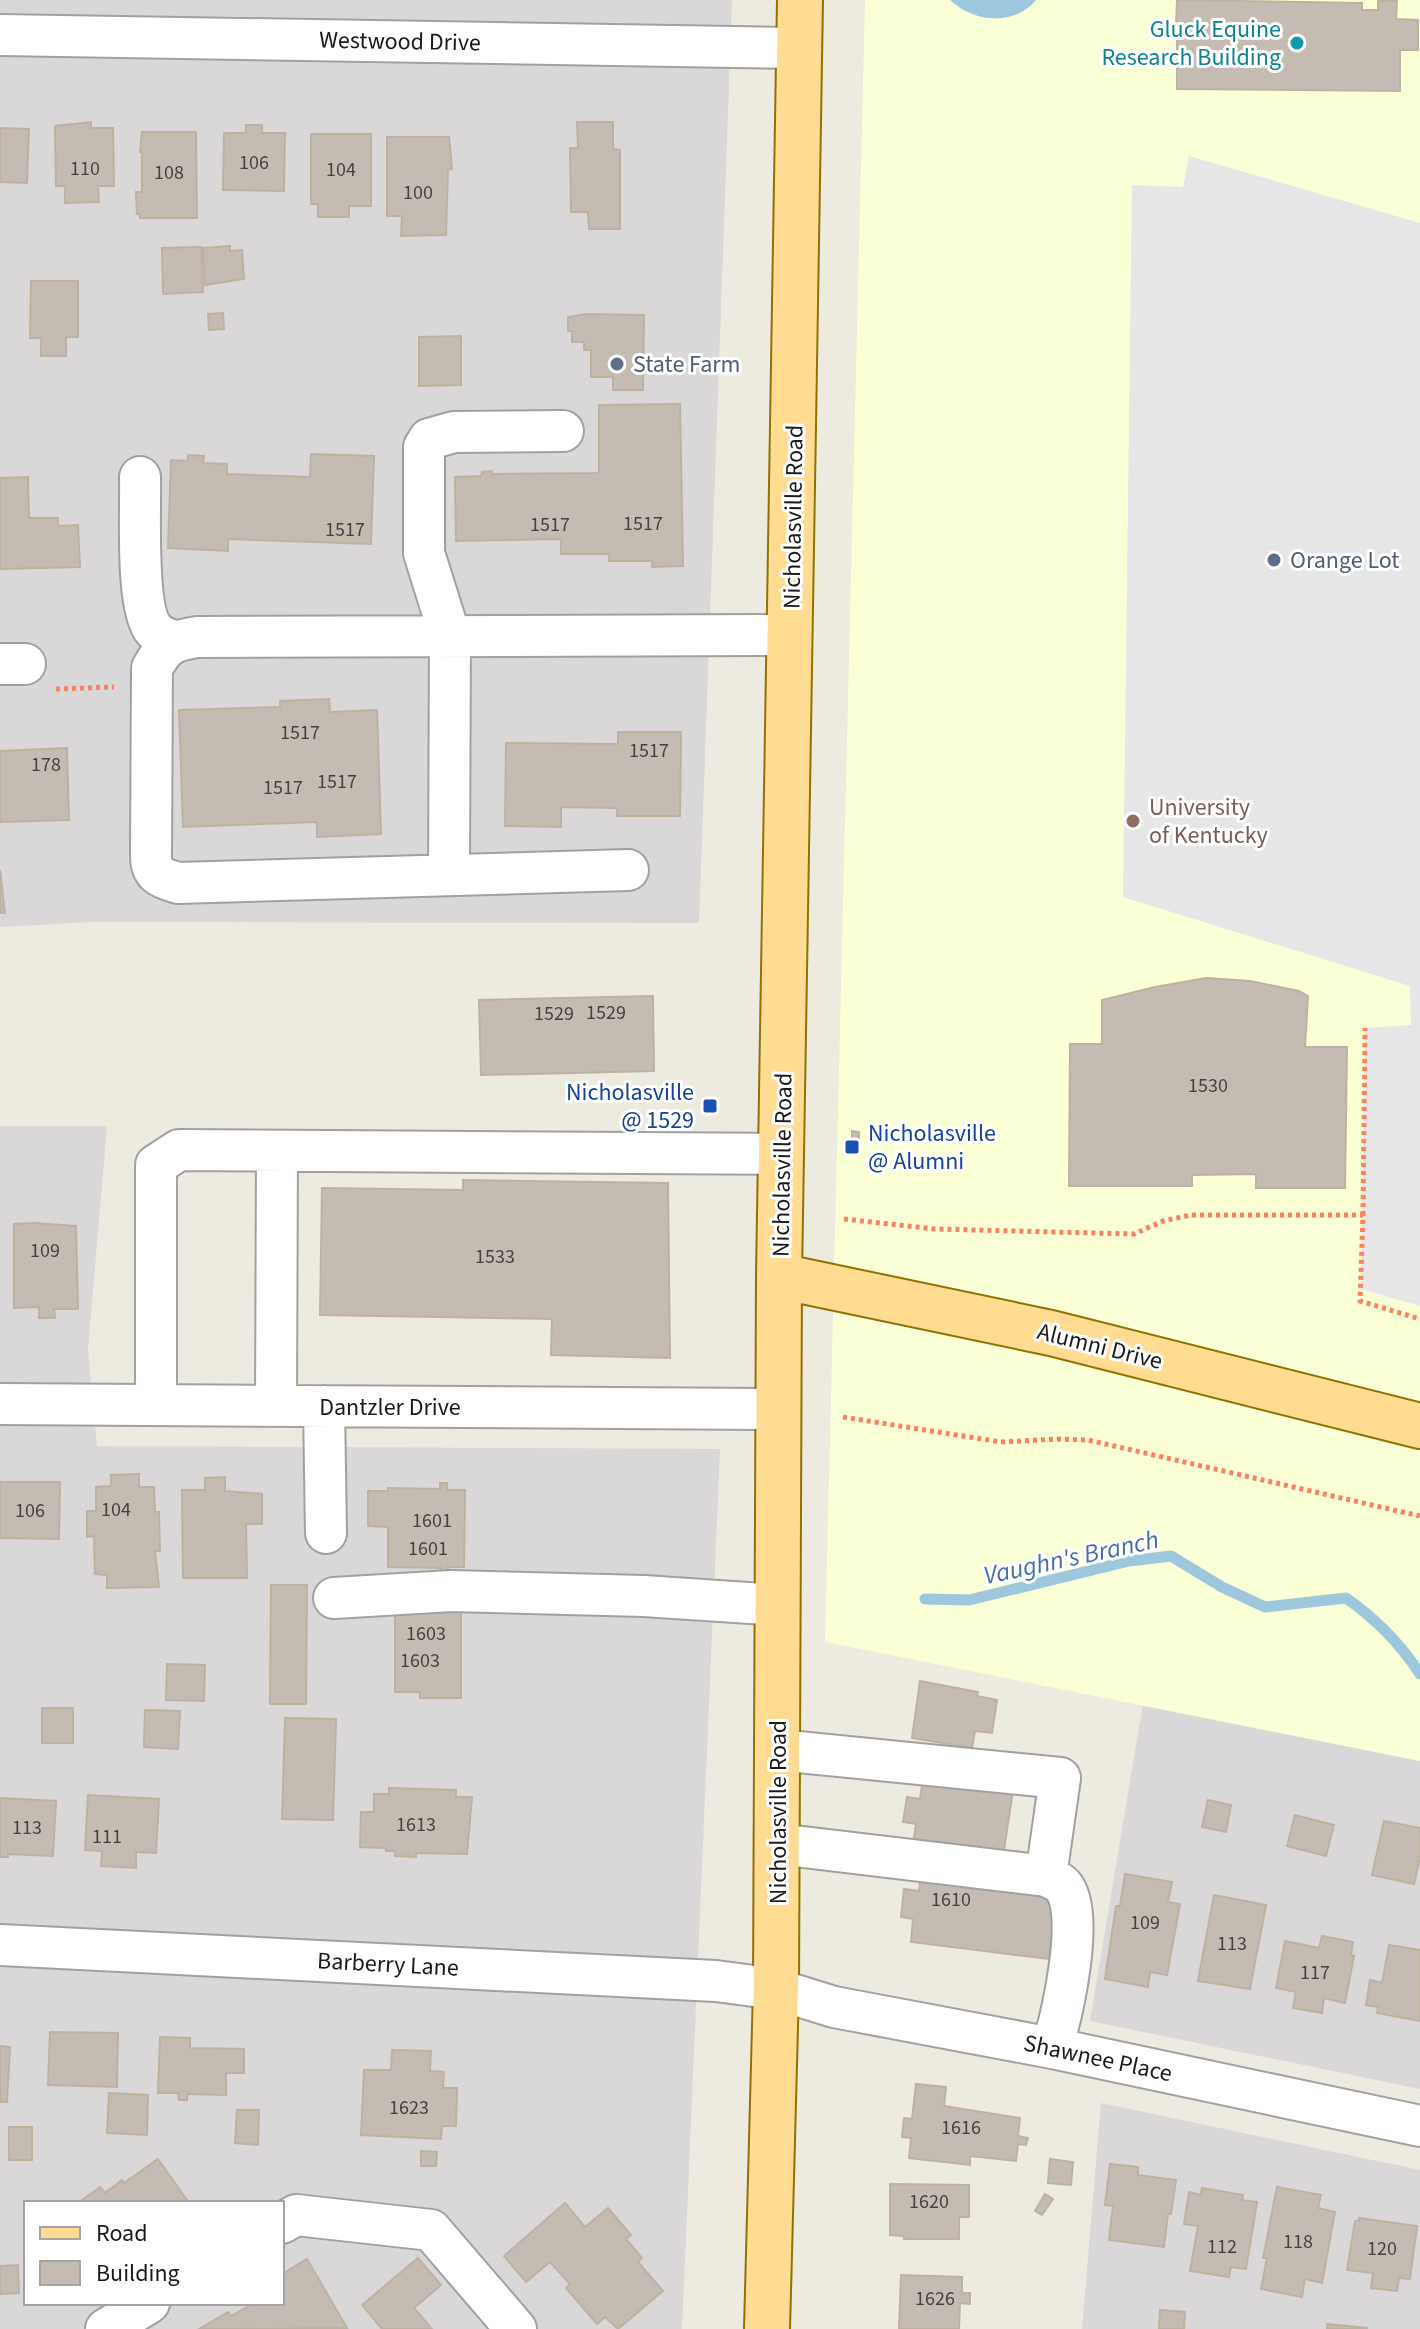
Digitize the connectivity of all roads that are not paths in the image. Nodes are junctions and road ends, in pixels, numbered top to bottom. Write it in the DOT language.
graph roads {
  1 [pos="800,0"];
  2 [pos="0,35"];
  3 [pos="800,48"];
  4 [pos="563,431"];
  5 [pos="140,477"];
  6 [pos="791,635"];
  7 [pos="450,636"];
  8 [pos="176,641"];
  9 [pos="628,870"];
  10 [pos="449,875"];
  11 [pos="277,1151"];
  12 [pos="783,1154"];
  13 [pos="779,1276"];
  14 [pos="0,1404"];
  15 [pos="156,1405"];
  16 [pos="276,1406"];
  17 [pos="324,1406"];
  18 [pos="780,1409"];
  19 [pos="1420,1426"];
  20 [pos="326,1533"];
  21 [pos="334,1598"];
  22 [pos="779,1605"];
  23 [pos="778,1750"];
  24 [pos="778,1844"];
  25 [pos="1046,1876"];
  26 [pos="0,1945"];
  27 [pos="776,1989"];
  28 [pos="1052,2048"];
  29 [pos="1420,2126"];
  30 [pos="284,2222"];
  31 [pos="146,2305"];
  32 [pos="106,2329"];
  33 [pos="516,2329"];
  34 [pos="767,2329"];
  1 -- 3 [label="main road, Nicholasville Road"];
  2 -- 3 [label="street, Westwood Drive"];
  3 -- 6 [label="main road, Nicholasville Road"];
  4 -- 7 [label="street"];
  5 -- 8 [label="street"];
  6 -- 7 [label="street"];
  6 -- 12 [label="main road, Nicholasville Road"];
  7 -- 8 [label="street"];
  7 -- 10 [label="street"];
  8 -- 10 [label="street"];
  9 -- 10 [label="street"];
  11 -- 12 [label="street"];
  11 -- 15 [label="street"];
  11 -- 16 [label="street"];
  12 -- 13 [label="main road, Nicholasville Road"];
  13 -- 18 [label="main road, Nicholasville Road"];
  13 -- 19 [label="main road, Alumni Drive"];
  14 -- 15 [label="street, Dantzler Drive"];
  15 -- 16 [label="street, Dantzler Drive"];
  16 -- 17 [label="street, Dantzler Drive"];
  17 -- 18 [label="street, Dantzler Drive"];
  17 -- 20 [label="street"];
  18 -- 22 [label="main road, Nicholasville Road"];
  21 -- 22 [label="street"];
  22 -- 23 [label="main road, Nicholasville Road"];
  23 -- 24 [label="main road, Nicholasville Road"];
  23 -- 25 [label="street"];
  24 -- 25 [label="street"];
  24 -- 27 [label="main road, Nicholasville Road"];
  25 -- 28 [label="street"];
  26 -- 27 [label="street, Barberry Lane"];
  27 -- 28 [label="street, Shawnee Place"];
  27 -- 34 [label="main road, Nicholasville Road"];
  28 -- 29 [label="street, Shawnee Place"];
  30 -- 33 [label="street"];
  31 -- 32 [label="street"];
}
